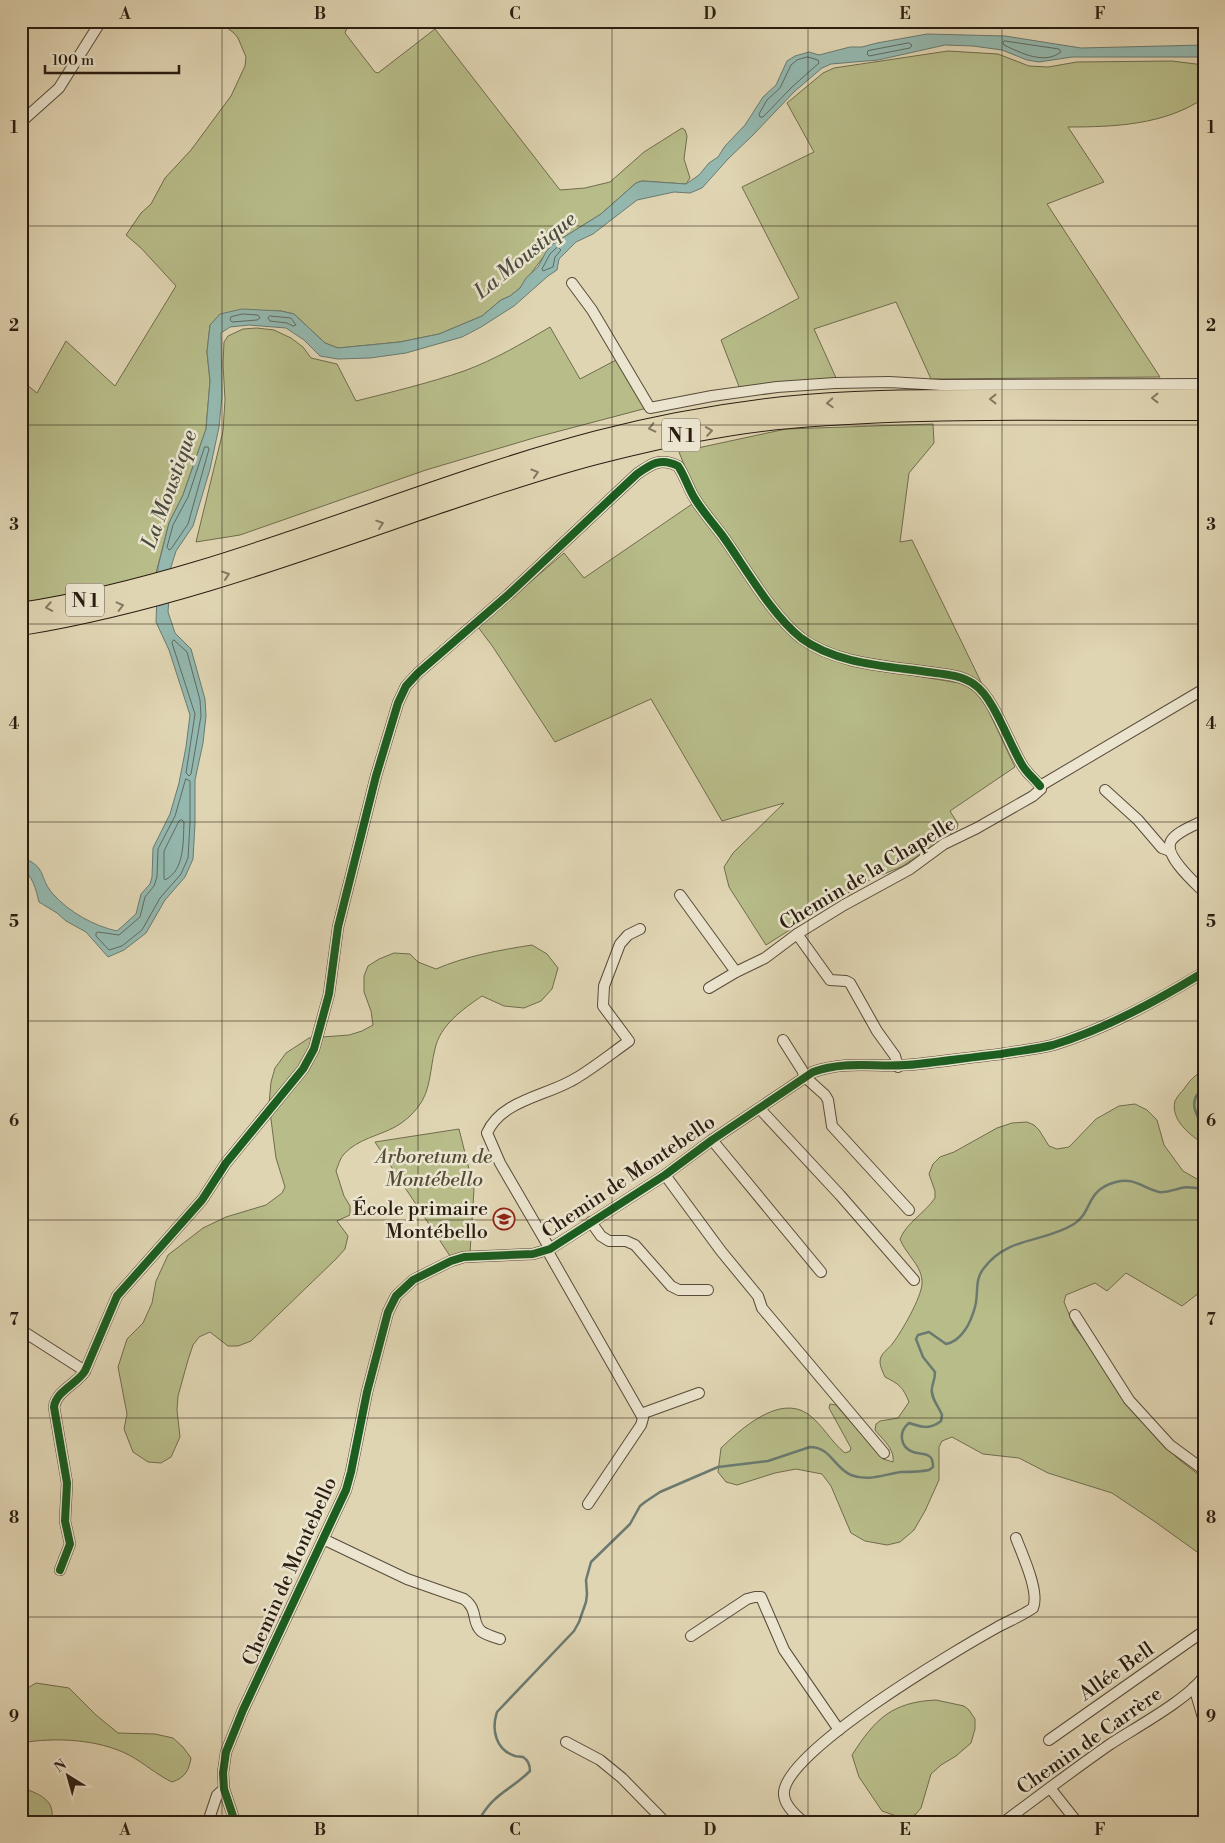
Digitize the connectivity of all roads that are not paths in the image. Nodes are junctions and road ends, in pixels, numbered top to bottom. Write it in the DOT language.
graph roads {
  1 [pos="101,21"];
  2 [pos="21,122"];
  3 [pos="572,282"];
  4 [pos="1204,384"];
  5 [pos="1204,398"];
  6 [pos="1204,411"];
  7 [pos="181,583"];
  8 [pos="147,592"];
  9 [pos="21,612"];
  10 [pos="21,626"];
  11 [pos="1204,689"];
  12 [pos="1040,786"];
  13 [pos="1105,790"];
  14 [pos="1204,820"];
  15 [pos="1170,851"];
  16 [pos="1204,892"];
  17 [pos="680,895"];
  18 [pos="640,929"];
  19 [pos="798,934"];
  20 [pos="736,972"];
  21 [pos="1204,972"];
  22 [pos="709,988"];
  23 [pos="783,1040"];
  24 [pos="898,1067"];
  25 [pos="805,1076"];
  26 [pos="760,1109"];
  27 [pos="712,1140"];
  28 [pos="665,1175"];
  29 [pos="909,1210"];
  30 [pos="591,1222"];
  31 [pos="548,1250"];
  32 [pos="821,1272"];
  33 [pos="914,1280"];
  34 [pos="708,1290"];
  35 [pos="1075,1315"];
  36 [pos="21,1330"];
  37 [pos="86,1371"];
  38 [pos="699,1393"];
  39 [pos="641,1414"];
  40 [pos="884,1453"];
  41 [pos="1204,1470"];
  42 [pos="588,1504"];
  43 [pos="1016,1538"];
  44 [pos="323,1539"];
  45 [pos="60,1570"];
  46 [pos="1204,1631"];
  47 [pos="691,1636"];
  48 [pos="500,1639"];
  49 [pos="1204,1676"];
  50 [pos="1194,1687"];
  51 [pos="1204,1721"];
  52 [pos="839,1730"];
  53 [pos="1049,1740"];
  54 [pos="566,1742"];
  55 [pos="1050,1788"];
  56 [pos="224,1789"];
  57 [pos="208,1822"];
  58 [pos="235,1822"];
  59 [pos="665,1822"];
  60 [pos="804,1822"];
  61 [pos="1005,1822"];
  62 [pos="1077,1822"];
  1 -- 2 [label="street"];
  3 -- 4 [label="street"];
  5 -- 7 [label="highway, N 1, one-way"];
  7 -- 6 [label="highway, N 1, one-way"];
  7 -- 8 [label="highway, N 1"];
  8 -- 9 [label="highway, N 1, one-way"];
  10 -- 8 [label="highway, N 1, one-way"];
  11 -- 12 [label="street, Chemin de la Chapelle"];
  12 -- 19 [label="street, Chemin de la Chapelle"];
  12 -- 37 [label="street"];
  13 -- 15 [label="street"];
  14 -- 15 [label="street"];
  15 -- 16 [label="street"];
  17 -- 20 [label="street"];
  18 -- 31 [label="street"];
  19 -- 20 [label="street, Chemin de la Chapelle"];
  19 -- 24 [label="street"];
  20 -- 22 [label="street, Chemin de la Chapelle"];
  21 -- 24 [label="street, Chemin de Montebello"];
  23 -- 25 [label="street"];
  24 -- 25 [label="street, Chemin de Montebello"];
  25 -- 26 [label="street, Chemin de Montebello"];
  25 -- 29 [label="street"];
  26 -- 27 [label="street, Chemin de Montebello"];
  26 -- 33 [label="street"];
  27 -- 28 [label="street, Chemin de Montebello"];
  27 -- 32 [label="street"];
  28 -- 30 [label="street, Chemin de Montebello"];
  28 -- 40 [label="street"];
  30 -- 31 [label="street, Chemin de Montebello"];
  30 -- 34 [label="street"];
  31 -- 39 [label="street"];
  31 -- 44 [label="street, Chemin de Montebello"];
  35 -- 41 [label="street"];
  36 -- 37 [label="street"];
  37 -- 45 [label="street"];
  38 -- 39 [label="street"];
  39 -- 42 [label="street"];
  43 -- 52 [label="street"];
  44 -- 48 [label="street"];
  44 -- 56 [label="street, Chemin de Montebello"];
  46 -- 53 [label="street, Allée Bell"];
  47 -- 52 [label="street"];
  49 -- 50 [label="street, Chemin de Carrère"];
  50 -- 51 [label="street"];
  50 -- 55 [label="street, Chemin de Carrère"];
  52 -- 60 [label="street"];
  54 -- 59 [label="street"];
  55 -- 61 [label="street, Chemin de Carrère"];
  55 -- 62 [label="street"];
  56 -- 57 [label="street"];
  56 -- 58 [label="street, Chemin de Montebello"];
}
